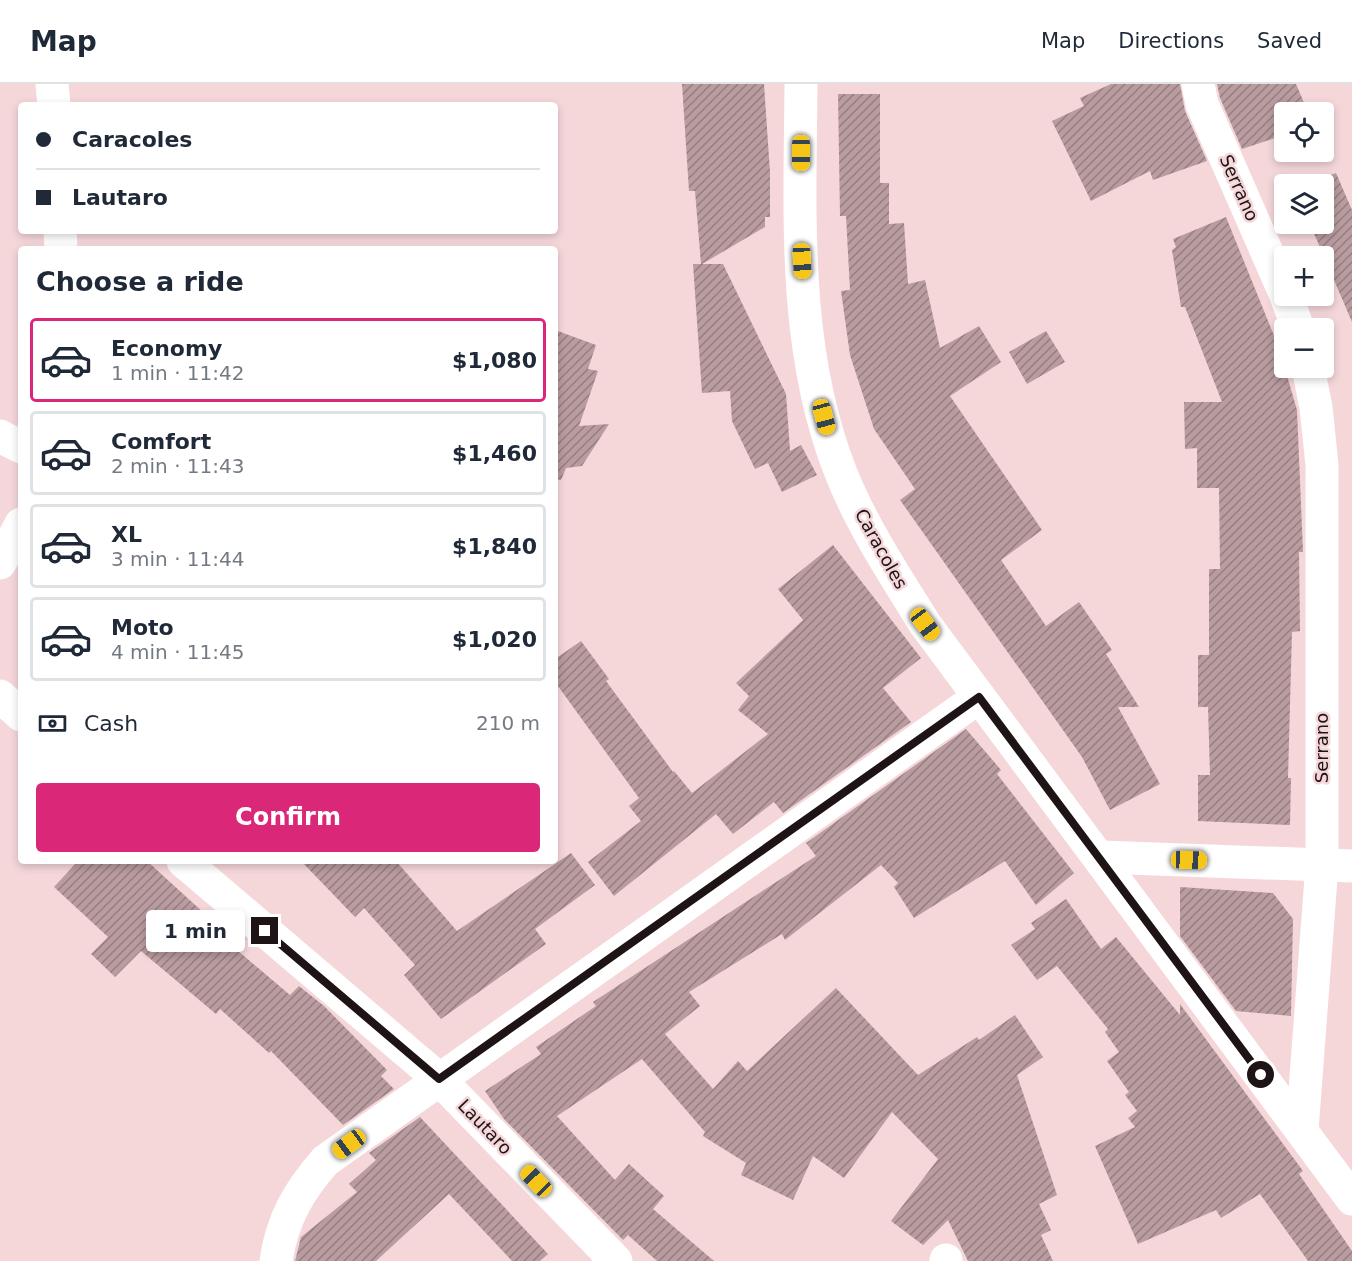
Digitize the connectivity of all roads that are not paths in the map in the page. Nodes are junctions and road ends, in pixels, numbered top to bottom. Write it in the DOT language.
graph roads {
  1 [pos="52,84"];
  2 [pos="801,84"];
  3 [pos="1198,84"];
  4 [pos="54,102"];
  5 [pos="1274,268"];
  6 [pos="1310,378"];
  7 [pos="0,436"];
  8 [pos="18,445"];
  9 [pos="18,530"];
  10 [pos="0,563"];
  11 [pos="0,696"];
  12 [pos="979,697"];
  13 [pos="18,712"];
  14 [pos="1100,857"];
  15 [pos="187,864"];
  16 [pos="1337,865"];
  17 [pos="439,1079"];
  18 [pos="1302,1130"];
  19 [pos="1352,1199"];
  20 [pos="276,1261"];
  21 [pos="616,1261"];
  1 -- 4 [label="street"];
  2 -- 12 [label="street, Caracoles"];
  3 -- 5 [label="street, Serrano"];
  6 -- 16 [label="street, Serrano"];
  7 -- 8 [label="street"];
  9 -- 10 [label="street"];
  11 -- 13 [label="street"];
  12 -- 14 [label="street, Caracoles"];
  12 -- 17 [label="street"];
  14 -- 16 [label="street"];
  14 -- 18 [label="street, Caracoles"];
  15 -- 17 [label="street, Lautaro"];
  16 -- 18 [label="street, Serrano"];
  17 -- 20 [label="street"];
  17 -- 21 [label="street, Lautaro"];
  18 -- 19 [label="street, Caracoles"];
}
